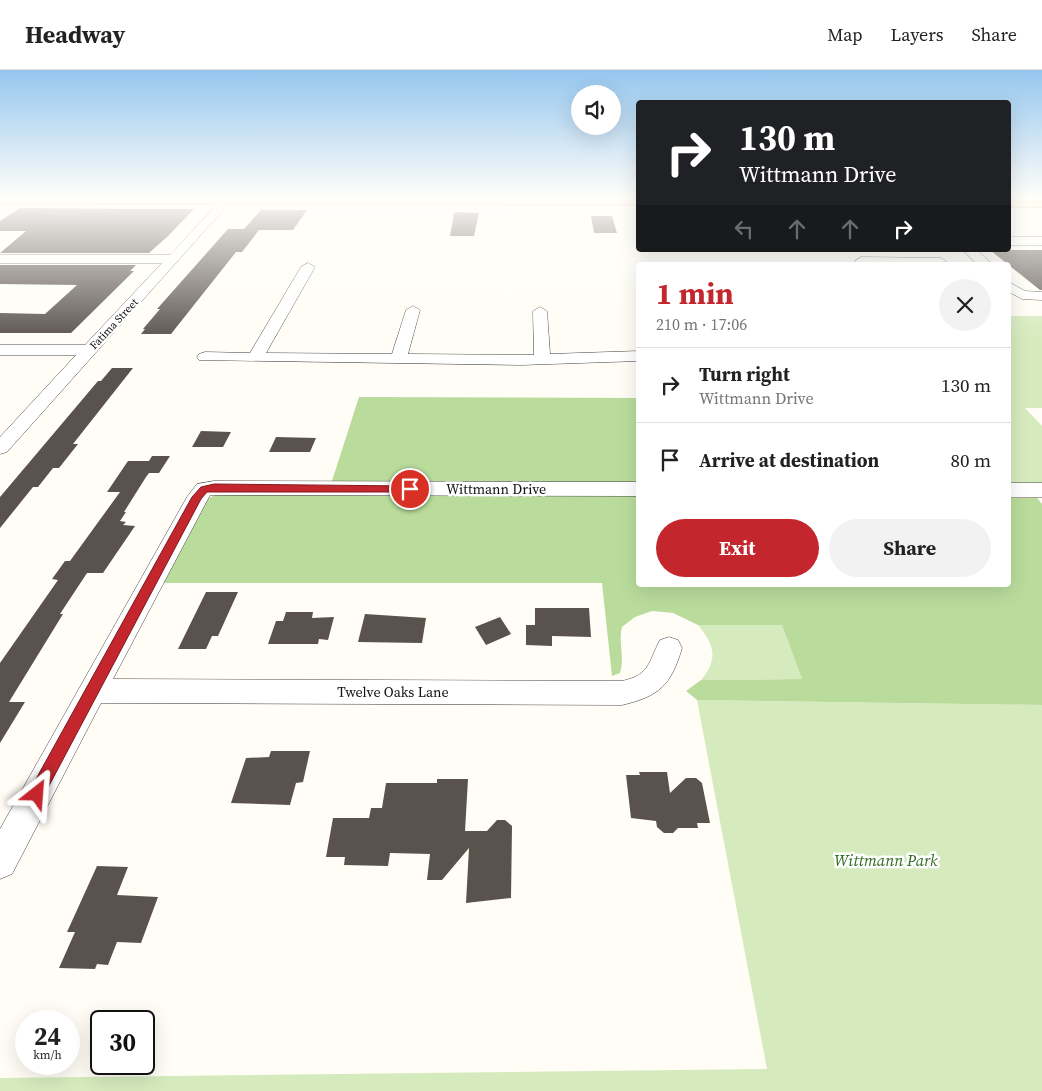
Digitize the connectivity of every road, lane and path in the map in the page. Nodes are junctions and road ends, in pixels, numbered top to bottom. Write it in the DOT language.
graph roads {
  1 [pos="189,246"];
  2 [pos="853,252"];
  3 [pos="971,252"];
  4 [pos="0,259"];
  5 [pos="174,260"];
  6 [pos="862,262"];
  7 [pos="983,262"];
  8 [pos="308,267"];
  9 [pos="1011,287"];
  10 [pos="1042,296"];
  11 [pos="413,310"];
  12 [pos="540,311"];
  13 [pos="0,350"];
  14 [pos="90,350"];
  15 [pos="636,356"];
  16 [pos="205,357"];
  17 [pos="255,358"];
  18 [pos="399,359"];
  19 [pos="542,360"];
  20 [pos="0,448"];
  21 [pos="636,489"];
  22 [pos="1011,490"];
  23 [pos="1042,490"];
  24 [pos="669,648"];
  25 [pos="92,691"];
  26 [pos="0,862"];
  1 -- 5 [label="street, Fatima Street"];
  2 -- 6 [label="street"];
  3 -- 7 [label="street"];
  4 -- 5 [label="street"];
  5 -- 14 [label="street, Fatima Street"];
  8 -- 17 [label="street"];
  9 -- 10 [label="street"];
  11 -- 18 [label="street"];
  12 -- 19 [label="street"];
  13 -- 14 [label="street"];
  14 -- 20 [label="street, Fatima Street"];
  15 -- 19 [label="street"];
  16 -- 17 [label="street"];
  17 -- 18 [label="street"];
  18 -- 19 [label="street"];
  21 -- 25 [label="street, Wittmann Drive"];
  22 -- 23 [label="street"];
  24 -- 25 [label="street, Twelve Oaks Lane"];
  25 -- 26 [label="street"];
}
